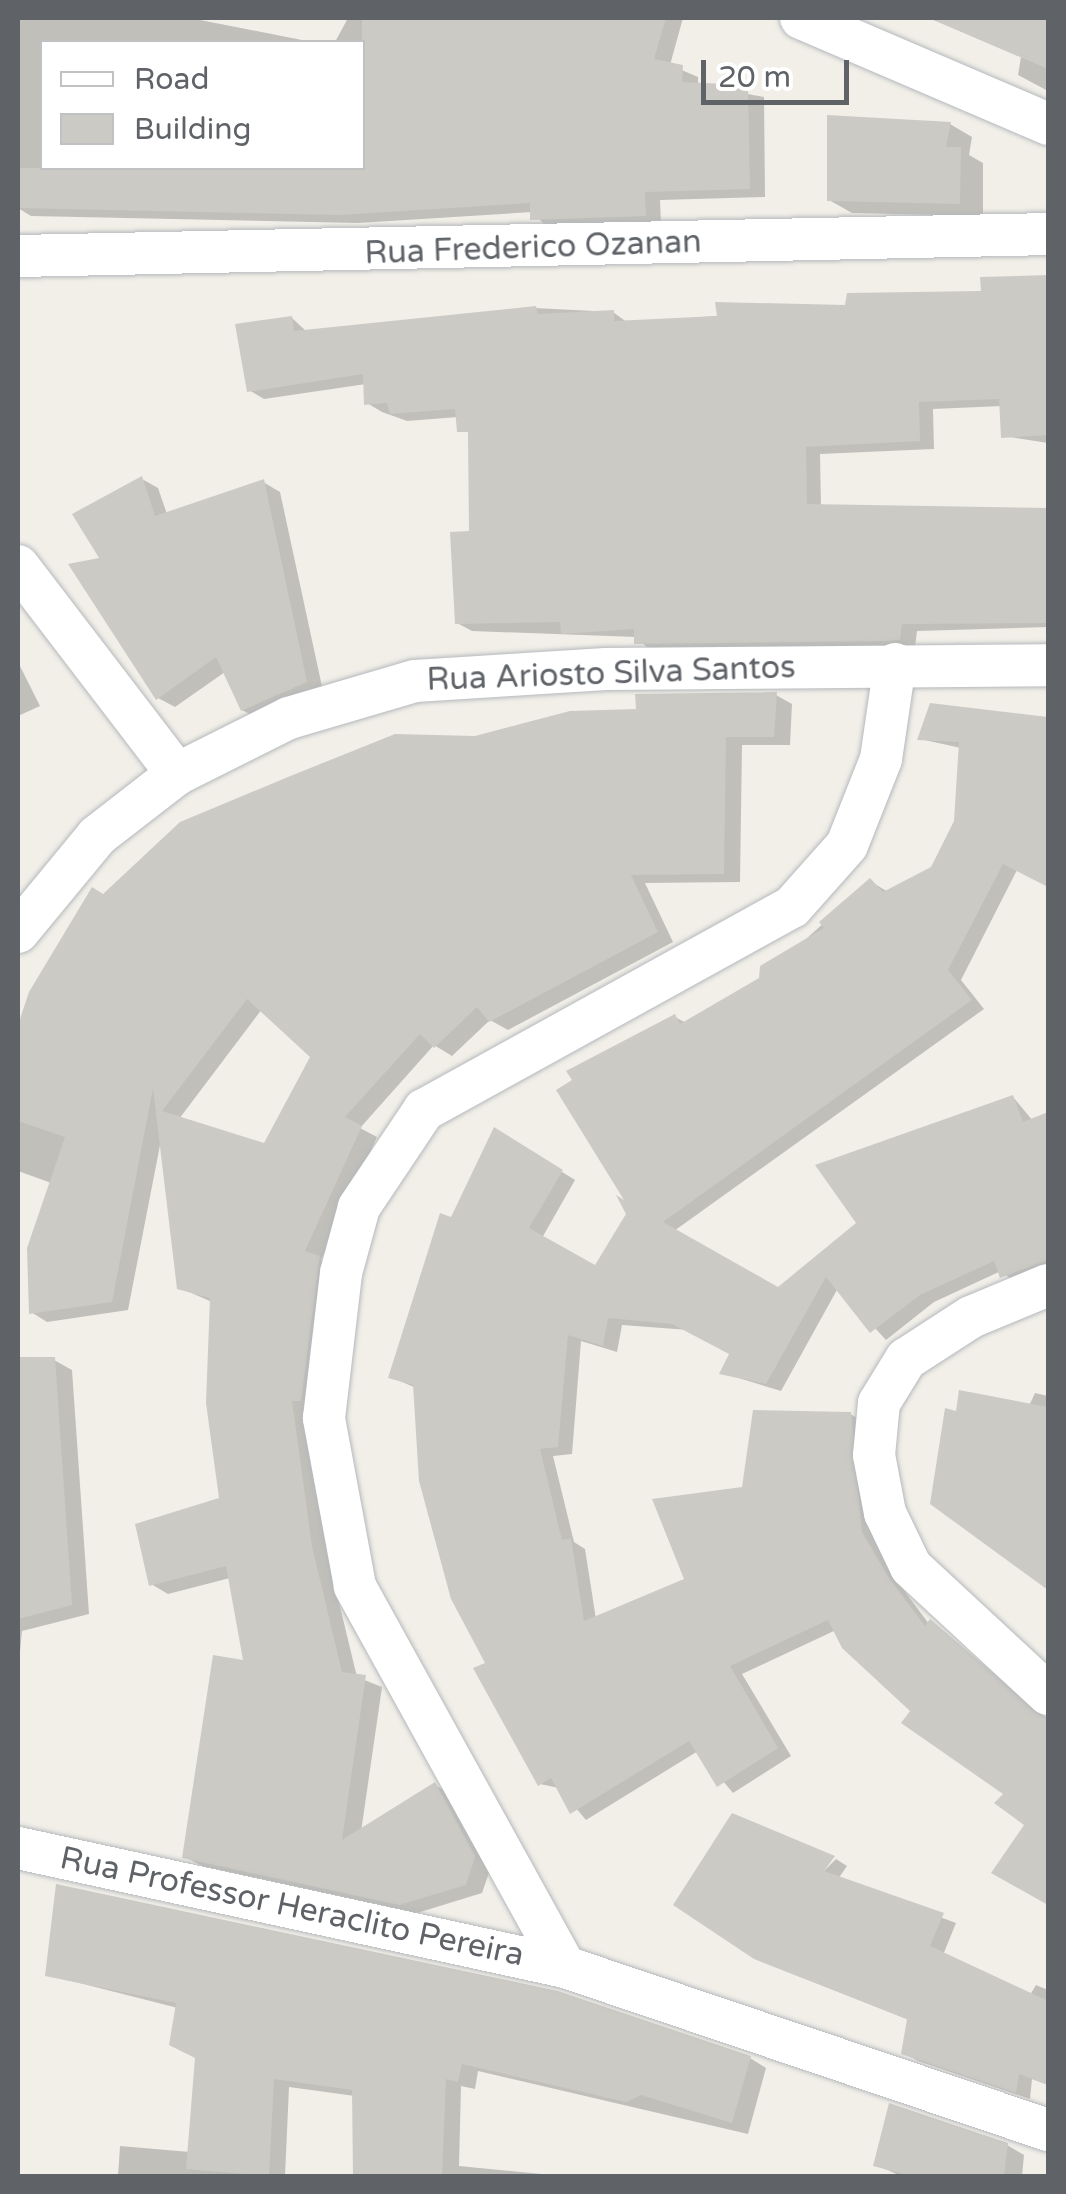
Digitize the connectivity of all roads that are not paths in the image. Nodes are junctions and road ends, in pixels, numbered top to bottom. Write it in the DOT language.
graph roads {
  1 [pos="800,18"];
  2 [pos="1048,124"];
  3 [pos="1048,234"];
  4 [pos="18,256"];
  5 [pos="18,566"];
  6 [pos="895,664"];
  7 [pos="1048,665"];
  8 [pos="176,774"];
  9 [pos="18,932"];
  10 [pos="1048,1285"];
  11 [pos="1048,1694"];
  12 [pos="18,1848"];
  13 [pos="565,1967"];
  14 [pos="1048,2130"];
  1 -- 2 [label="street"];
  3 -- 4 [label="street, Rua Frederico Ozanan"];
  5 -- 8 [label="street"];
  6 -- 7 [label="street, Rua Ariosto Silva Santos"];
  6 -- 8 [label="street, Rua Ariosto Silva Santos"];
  6 -- 13 [label="street, Rua Professor Heraclito Pereira"];
  8 -- 9 [label="street, Rua Ariosto Silva Santos"];
  10 -- 11 [label="street"];
  12 -- 13 [label="street, Rua Professor Heraclito Pereira"];
  13 -- 14 [label="street, Rua Professor Heraclito Pereira"];
}
